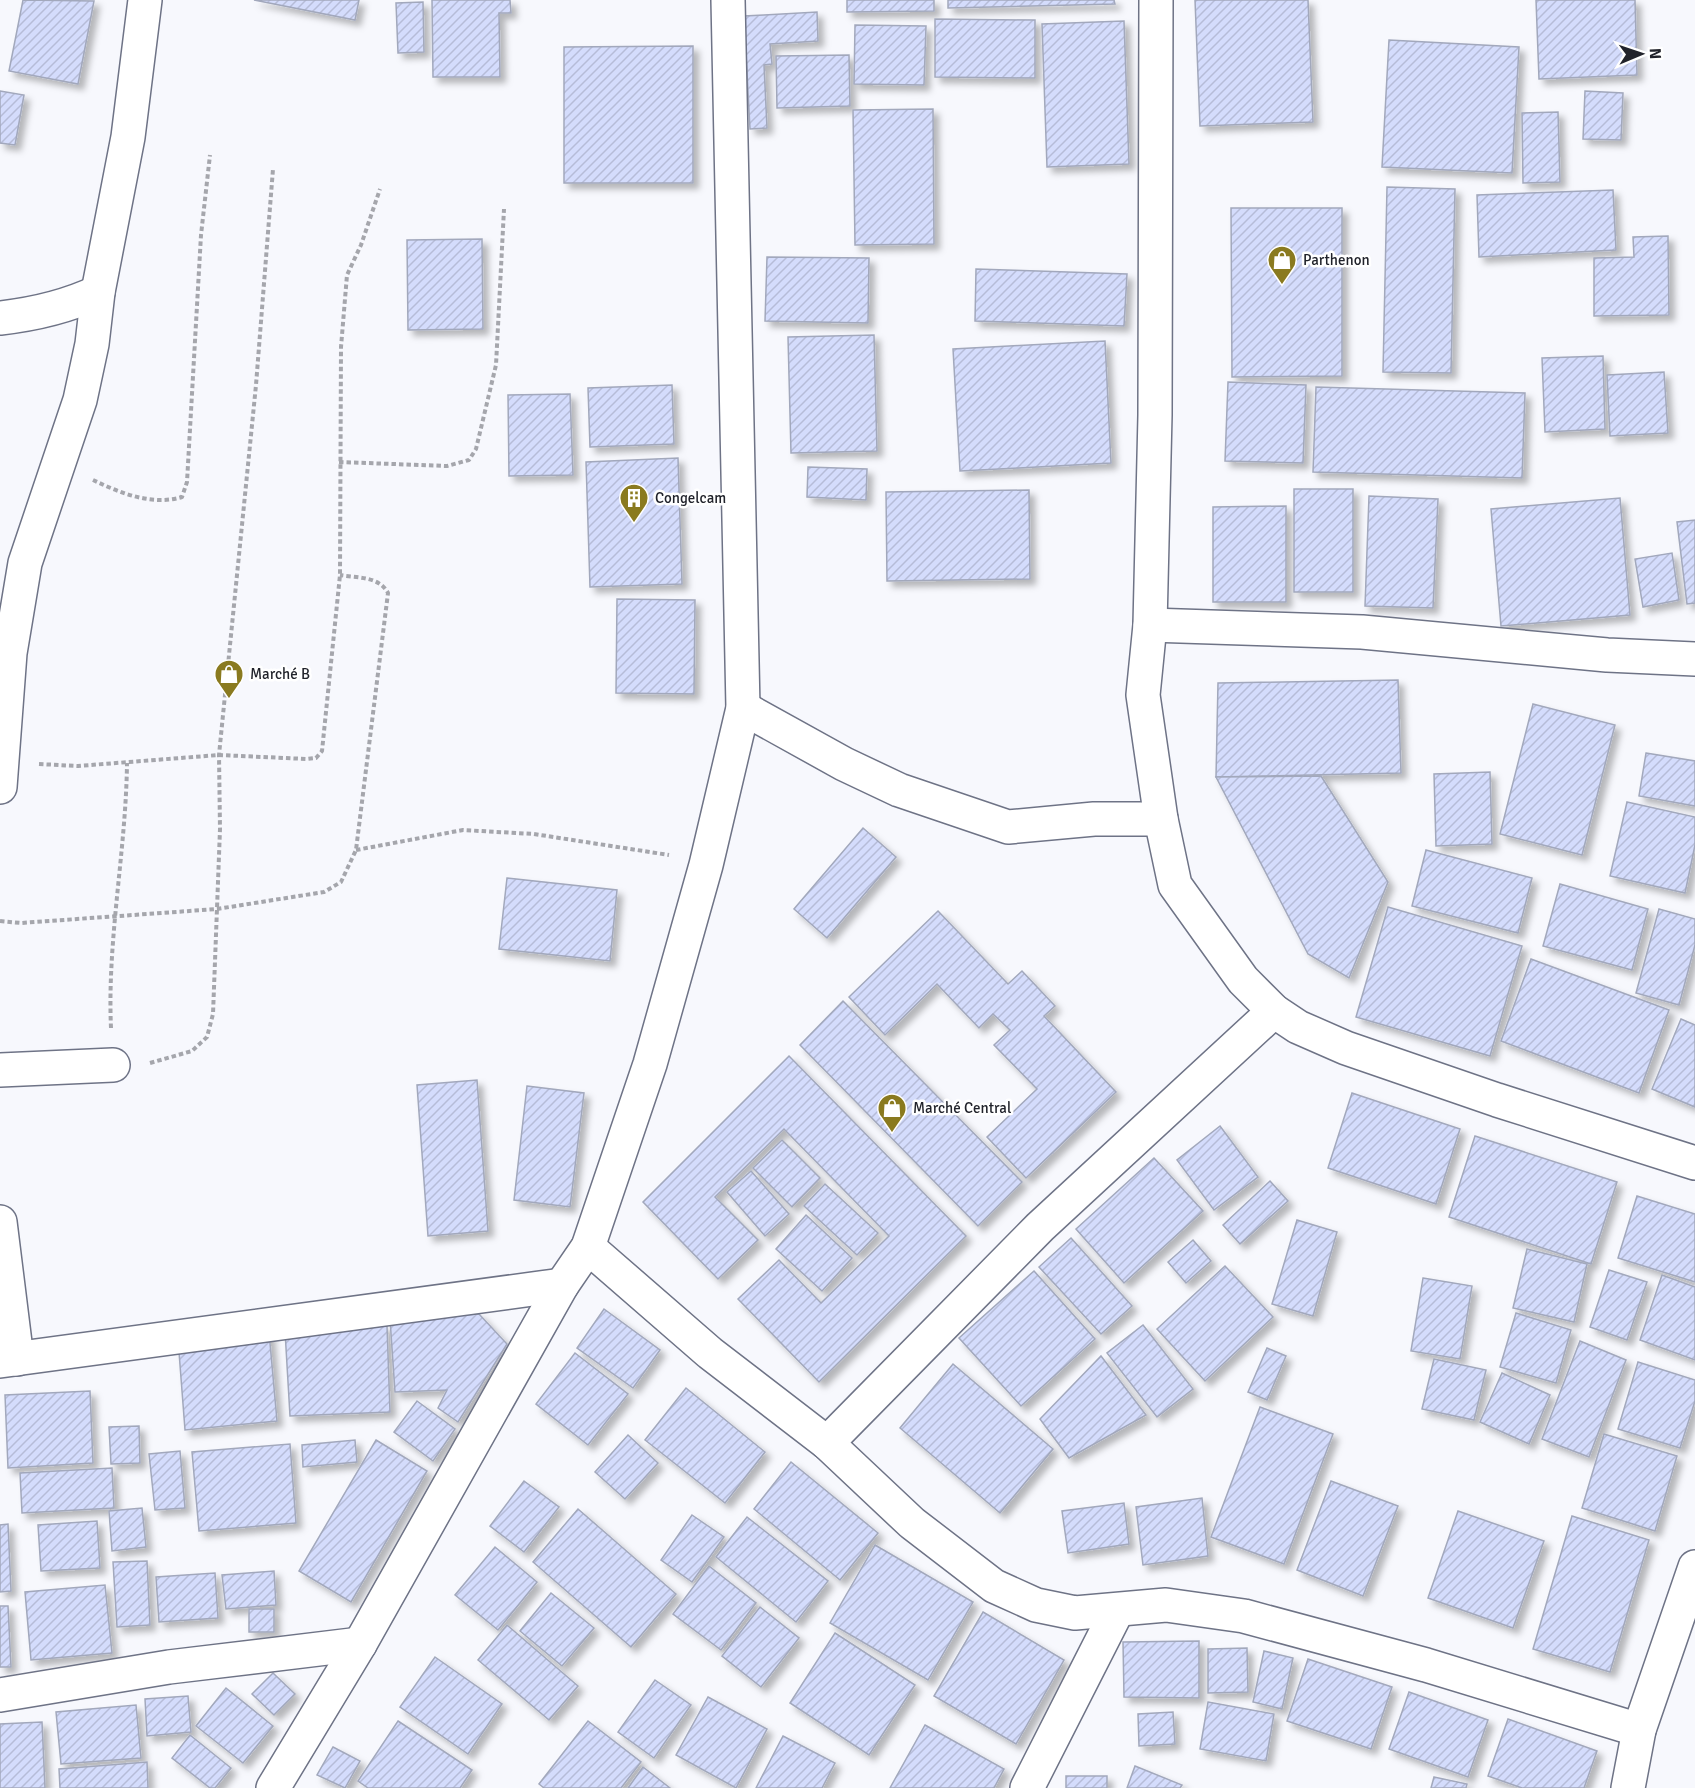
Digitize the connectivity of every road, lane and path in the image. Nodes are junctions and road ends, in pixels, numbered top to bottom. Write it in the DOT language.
graph roads {
  1 [pos="145,0"];
  2 [pos="728,0"];
  3 [pos="1156,0"];
  4 [pos="210,154"];
  5 [pos="273,169"];
  6 [pos="380,189"];
  7 [pos="504,209"];
  8 [pos="98,292"];
  9 [pos="0,318"];
  10 [pos="339,462"];
  11 [pos="56,465"];
  12 [pos="340,575"];
  13 [pos="1150,625"];
  14 [pos="5,653"];
  15 [pos="1695,659"];
  16 [pos="743,708"];
  17 [pos="219,755"];
  18 [pos="126,763"];
  19 [pos="2,774"];
  20 [pos="1161,819"];
  21 [pos="356,850"];
  22 [pos="706,865"];
  23 [pos="217,909"];
  24 [pos="117,915"];
  25 [pos="0,921"];
  26 [pos="1274,1011"];
  27 [pos="113,1065"];
  28 [pos="0,1070"];
  29 [pos="1695,1163"];
  30 [pos="0,1222"];
  31 [pos="588,1247"];
  32 [pos="562,1285"];
  33 [pos="8,1360"];
  34 [pos="827,1443"];
  35 [pos="1695,1567"];
  36 [pos="1117,1611"];
  37 [pos="360,1644"];
  38 [pos="0,1695"];
  39 [pos="1639,1730"];
  40 [pos="273,1788"];
  41 [pos="1027,1788"];
  42 [pos="1628,1788"];
  1 -- 8 [label="street"];
  2 -- 16 [label="street"];
  3 -- 13 [label="street"];
  4 -- 11 [label="path"];
  5 -- 17 [label="path"];
  6 -- 10 [label="path"];
  7 -- 10 [label="path"];
  8 -- 9 [label="street"];
  8 -- 11 [label="street"];
  10 -- 12 [label="path"];
  11 -- 14 [label="street"];
  12 -- 17 [label="path"];
  12 -- 21 [label="path"];
  13 -- 15 [label="street"];
  13 -- 20 [label="street"];
  14 -- 19 [label="street"];
  16 -- 20 [label="street"];
  16 -- 22 [label="street"];
  17 -- 18 [label="path"];
  17 -- 23 [label="path"];
  18 -- 19 [label="path"];
  18 -- 24 [label="path"];
  20 -- 26 [label="street"];
  21 -- 22 [label="path"];
  21 -- 23 [label="path"];
  22 -- 31 [label="street"];
  23 -- 24 [label="path"];
  23 -- 27 [label="path"];
  24 -- 25 [label="path"];
  24 -- 27 [label="path"];
  26 -- 29 [label="street"];
  26 -- 34 [label="street"];
  27 -- 28 [label="street"];
  30 -- 33 [label="street"];
  31 -- 32 [label="street"];
  31 -- 34 [label="street"];
  32 -- 33 [label="street"];
  32 -- 37 [label="street"];
  34 -- 36 [label="street"];
  35 -- 39 [label="street"];
  36 -- 39 [label="street"];
  36 -- 41 [label="street"];
  37 -- 38 [label="street"];
  37 -- 40 [label="street"];
  39 -- 42 [label="street"];
}
